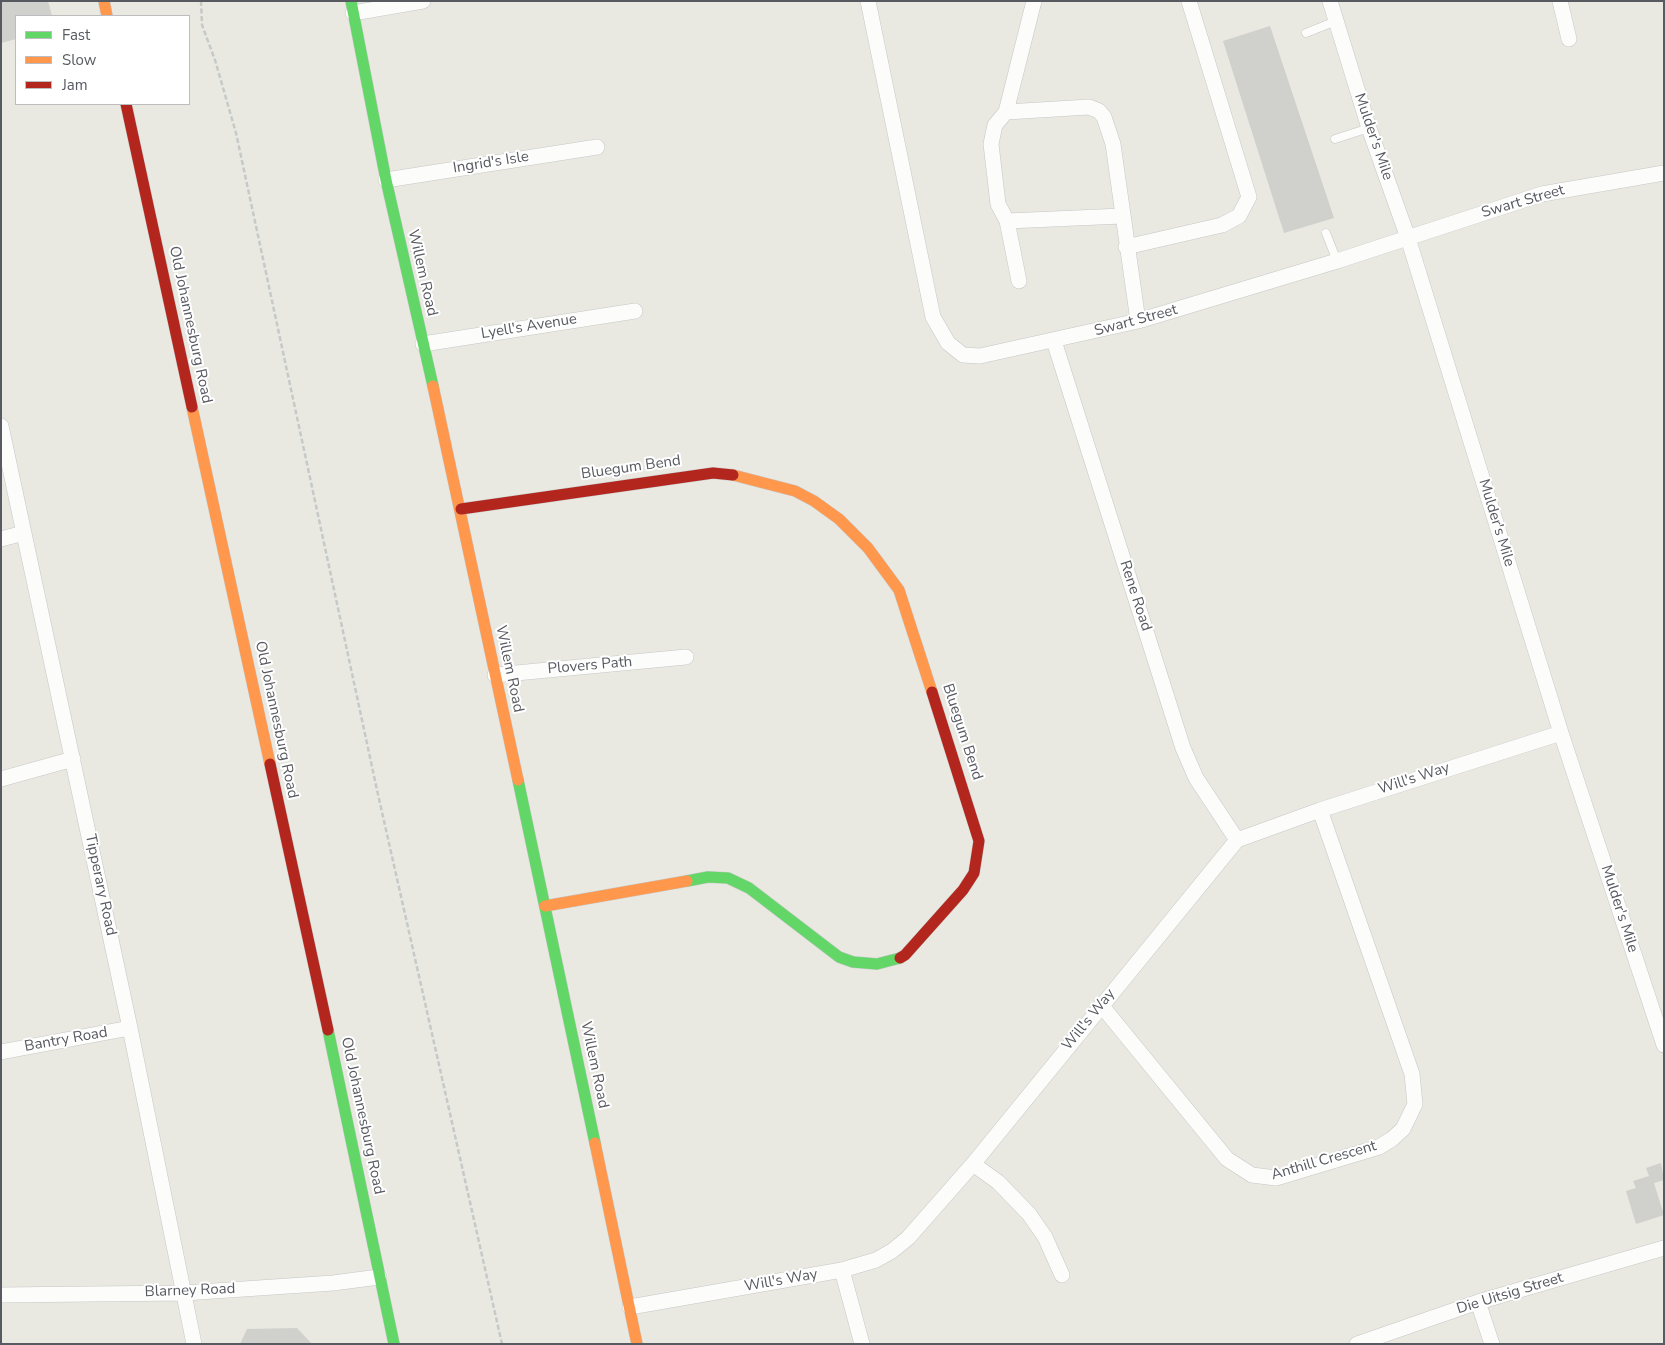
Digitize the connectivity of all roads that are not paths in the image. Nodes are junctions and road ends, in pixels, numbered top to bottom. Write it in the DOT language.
graph roads {
  1 [pos="104,1"];
  2 [pos="423,1"];
  3 [pos="868,1"];
  4 [pos="1034,1"];
  5 [pos="1189,1"];
  6 [pos="1330,1"];
  7 [pos="1560,1"];
  8 [pos="352,7"];
  9 [pos="107,15"];
  10 [pos="1336,21"];
  11 [pos="1306,33"];
  12 [pos="1569,39"];
  13 [pos="126,105"];
  14 [pos="1006,112"];
  15 [pos="1369,128"];
  16 [pos="1335,139"];
  17 [pos="597,147"];
  18 [pos="1664,173"];
  19 [pos="386,180"];
  20 [pos="1122,216"];
  21 [pos="1007,221"];
  22 [pos="1326,233"];
  23 [pos="1408,238"];
  24 [pos="1126,247"];
  25 [pos="1337,261"];
  26 [pos="1018,281"];
  27 [pos="635,311"];
  28 [pos="1138,321"];
  29 [pos="1054,341"];
  30 [pos="423,344"];
  31 [pos="1,426"];
  32 [pos="461,509"];
  33 [pos="24,533"];
  34 [pos="1,539"];
  35 [pos="686,657"];
  36 [pos="495,675"];
  37 [pos="1561,733"];
  38 [pos="73,759"];
  39 [pos="1,779"];
  40 [pos="1320,810"];
  41 [pos="1238,840"];
  42 [pos="545,906"];
  43 [pos="1101,1005"];
  44 [pos="130,1028"];
  45 [pos="1664,1045"];
  46 [pos="1,1052"];
  47 [pos="974,1164"];
  48 [pos="1664,1248"];
  49 [pos="842,1270"];
  50 [pos="1062,1275"];
  51 [pos="379,1277"];
  52 [pos="184,1293"];
  53 [pos="1,1296"];
  54 [pos="1478,1302"];
  55 [pos="630,1307"];
  56 [pos="194,1344"];
  57 [pos="394,1344"];
  58 [pos="637,1344"];
  59 [pos="862,1344"];
  60 [pos="1357,1344"];
  61 [pos="1492,1344"];
  1 -- 9 [label="street"];
  2 -- 8 [label="street"];
  3 -- 29 [label="street, Swart Street"];
  4 -- 14 [label="street"];
  5 -- 24 [label="street"];
  6 -- 10 [label="street, Mulder's Mile"];
  7 -- 12 [label="street"];
  8 -- 19 [label="street, Willem Road"];
  10 -- 11 [label="lane"];
  10 -- 15 [label="street, Mulder's Mile"];
  13 -- 51 [label="street, Old Johannesburg Road"];
  14 -- 20 [label="street"];
  14 -- 21 [label="street"];
  15 -- 16 [label="lane"];
  15 -- 23 [label="street, Mulder's Mile"];
  17 -- 19 [label="street, Ingrid's Isle"];
  18 -- 23 [label="street, Swart Street"];
  19 -- 30 [label="street, Willem Road"];
  20 -- 21 [label="street"];
  20 -- 24 [label="street"];
  21 -- 26 [label="street"];
  22 -- 25 [label="lane"];
  23 -- 25 [label="street, Swart Street"];
  23 -- 37 [label="street, Mulder's Mile"];
  24 -- 28 [label="street"];
  25 -- 28 [label="street, Swart Street"];
  27 -- 30 [label="street, Lyell's Avenue"];
  28 -- 29 [label="street, Swart Street"];
  29 -- 41 [label="street, Rene Road"];
  30 -- 32 [label="street, Willem Road"];
  31 -- 33 [label="street, Tipperary Road"];
  32 -- 36 [label="street, Willem Road"];
  32 -- 42 [label="street, Bluegum Bend"];
  33 -- 34 [label="street"];
  33 -- 38 [label="street, Tipperary Road"];
  35 -- 36 [label="street, Plovers Path"];
  36 -- 42 [label="street, Willem Road"];
  37 -- 40 [label="street, Will's Way"];
  37 -- 45 [label="street, Mulder's Mile"];
  38 -- 39 [label="street"];
  38 -- 44 [label="street, Tipperary Road"];
  40 -- 41 [label="street, Will's Way"];
  40 -- 43 [label="street, Anthill Crescent"];
  41 -- 43 [label="street, Will's Way"];
  42 -- 55 [label="street, Willem Road"];
  43 -- 47 [label="street, Will's Way"];
  44 -- 46 [label="street, Bantry Road"];
  44 -- 52 [label="street, Tipperary Road"];
  47 -- 49 [label="street, Will's Way"];
  47 -- 50 [label="street"];
  48 -- 54 [label="street, Die Uitsig Street"];
  49 -- 55 [label="street, Will's Way"];
  49 -- 59 [label="street"];
  51 -- 52 [label="street, Blarney Road"];
  51 -- 57 [label="street, Old Johannesburg Road"];
  52 -- 53 [label="street, Blarney Road"];
  52 -- 56 [label="street, Tipperary Road"];
  54 -- 60 [label="street, Die Uitsig Street"];
  54 -- 61 [label="street"];
  55 -- 58 [label="street, Willem Road"];
}
